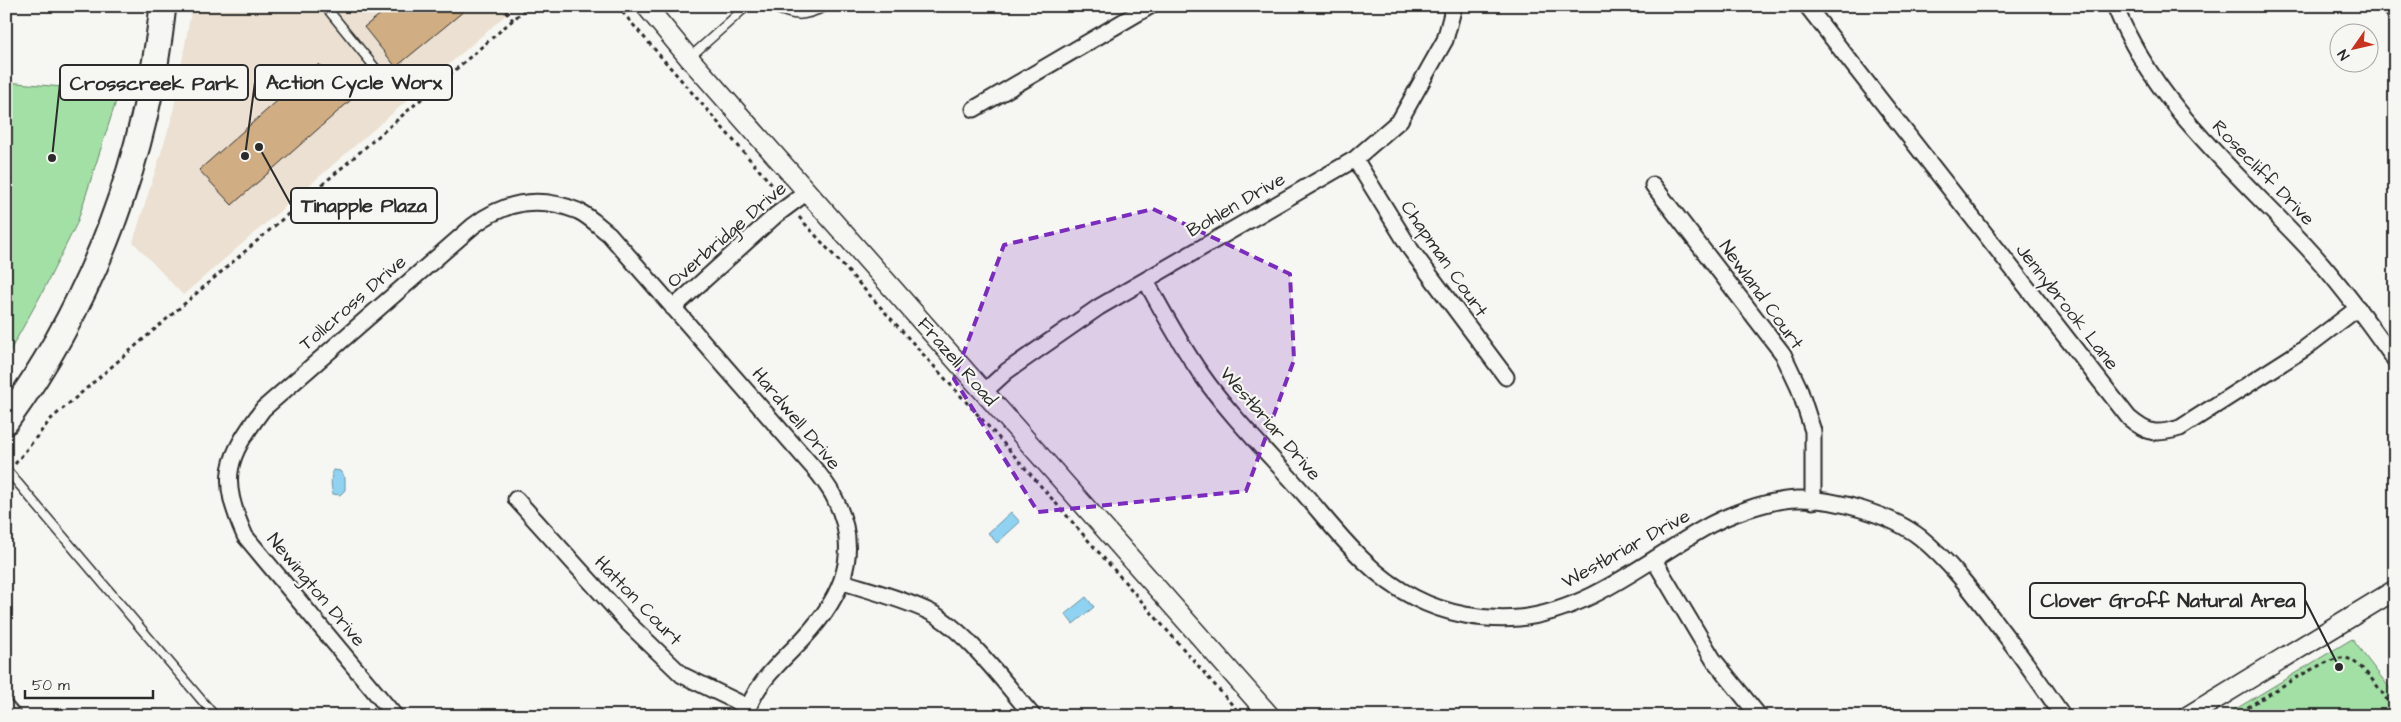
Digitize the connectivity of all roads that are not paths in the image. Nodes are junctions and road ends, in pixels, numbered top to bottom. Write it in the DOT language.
graph roads {
  1 [pos="162,6"];
  2 [pos="326,6"];
  3 [pos="646,6"];
  4 [pos="747,6"];
  5 [pos="770,6"];
  6 [pos="827,6"];
  7 [pos="1150,6"];
  8 [pos="1454,6"];
  9 [pos="1807,6"];
  10 [pos="2114,6"];
  11 [pos="2390,6"];
  12 [pos="2395,13"];
  13 [pos="689,58"];
  14 [pos="377,70"];
  15 [pos="974,109"];
  16 [pos="1355,159"];
  17 [pos="1653,185"];
  18 [pos="807,192"];
  19 [pos="542,202"];
  20 [pos="1146,281"];
  21 [pos="674,308"];
  22 [pos="2358,308"];
  23 [pos="2395,360"];
  24 [pos="1506,378"];
  25 [pos="984,392"];
  26 [pos="6,421"];
  27 [pos="7,470"];
  28 [pos="229,478"];
  29 [pos="516,499"];
  30 [pos="1813,501"];
  31 [pos="1654,560"];
  32 [pos="843,582"];
  33 [pos="2395,590"];
  34 [pos="6,702"];
  35 [pos="747,712"];
  36 [pos="18,716"];
  37 [pos="215,716"];
  38 [pos="395,716"];
  39 [pos="1033,716"];
  40 [pos="1270,716"];
  41 [pos="1758,716"];
  42 [pos="2063,716"];
  43 [pos="2188,716"];
  1 -- 26 [label="main road"];
  2 -- 14 [label="lane"];
  3 -- 13 [label="street, Frazell Road"];
  4 -- 13 [label="lane"];
  5 -- 6 [label="lane"];
  7 -- 15 [label="street"];
  8 -- 16 [label="street, Bohlen Drive"];
  9 -- 22 [label="street, Jennybrook Lane"];
  10 -- 22 [label="street, Rosecliff Drive"];
  11 -- 12 [label="street"];
  13 -- 18 [label="street, Frazell Road"];
  16 -- 20 [label="street, Bohlen Drive"];
  16 -- 24 [label="street, Chapman Court"];
  17 -- 30 [label="street, Newland Court"];
  18 -- 21 [label="street, Overbridge Drive"];
  18 -- 25 [label="street, Frazell Road"];
  19 -- 21 [label="street, Hardwell Drive"];
  19 -- 28 [label="street, Tollcross Drive"];
  20 -- 25 [label="street, Bohlen Drive"];
  20 -- 31 [label="street, Westbriar Drive"];
  21 -- 32 [label="street, Hardwell Drive"];
  22 -- 23 [label="street, Rosecliff Drive"];
  25 -- 40 [label="street, Frazell Road"];
  27 -- 37 [label="lane"];
  28 -- 38 [label="street, Newington Drive"];
  29 -- 35 [label="street, Hatton Court"];
  30 -- 31 [label="street, Westbriar Drive"];
  30 -- 42 [label="street, Westbriar Drive"];
  31 -- 41 [label="street"];
  32 -- 35 [label="street, Hardwell Drive"];
  32 -- 39 [label="street"];
  33 -- 43 [label="street"];
  34 -- 36 [label="lane"];
}
